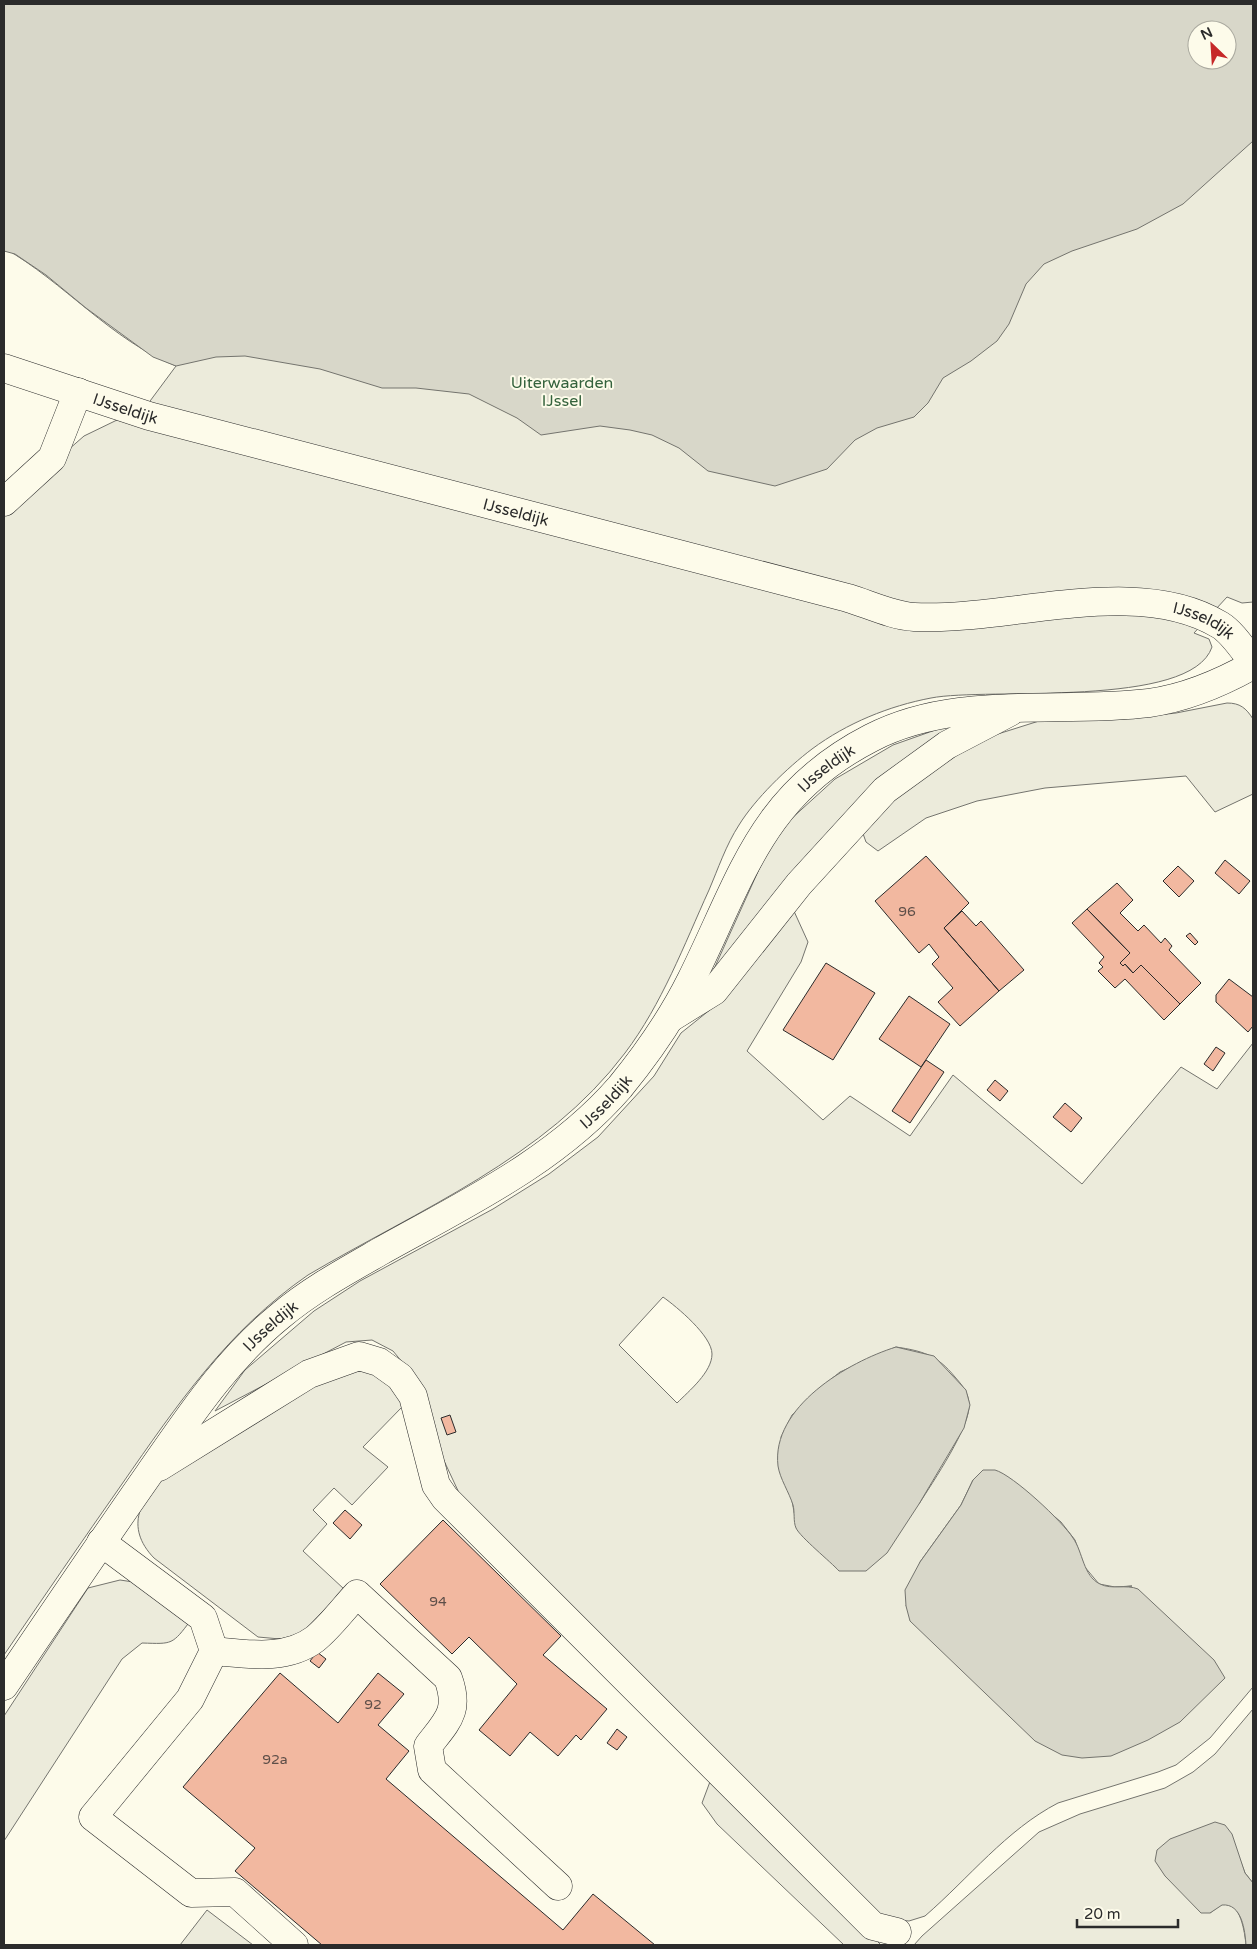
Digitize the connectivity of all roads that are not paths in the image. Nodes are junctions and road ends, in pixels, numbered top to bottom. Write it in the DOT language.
graph roads {
  1 [pos="4,368"];
  2 [pos="78,392"];
  3 [pos="4,502"];
  4 [pos="1253,664"];
  5 [pos="1016,709"];
  6 [pos="670,1018"];
  7 [pos="150,1473"];
  8 [pos="101,1542"];
  9 [pos="214,1651"];
  10 [pos="4,1686"];
  11 [pos="558,1886"];
  12 [pos="897,1932"];
  13 [pos="294,1945"];
  1 -- 2 [label="street, IJsseldijk"];
  2 -- 3 [label="street"];
  2 -- 4 [label="street, IJsseldijk"];
  4 -- 5 [label="street, IJsseldijk"];
  5 -- 6 [label="street"];
  5 -- 6 [label="street, IJsseldijk"];
  6 -- 7 [label="street, IJsseldijk"];
  7 -- 8 [label="street, IJsseldijk"];
  7 -- 12 [label="street"];
  8 -- 9 [label="street"];
  8 -- 10 [label="street, IJsseldijk"];
  9 -- 11 [label="street"];
  9 -- 13 [label="street"];
}
